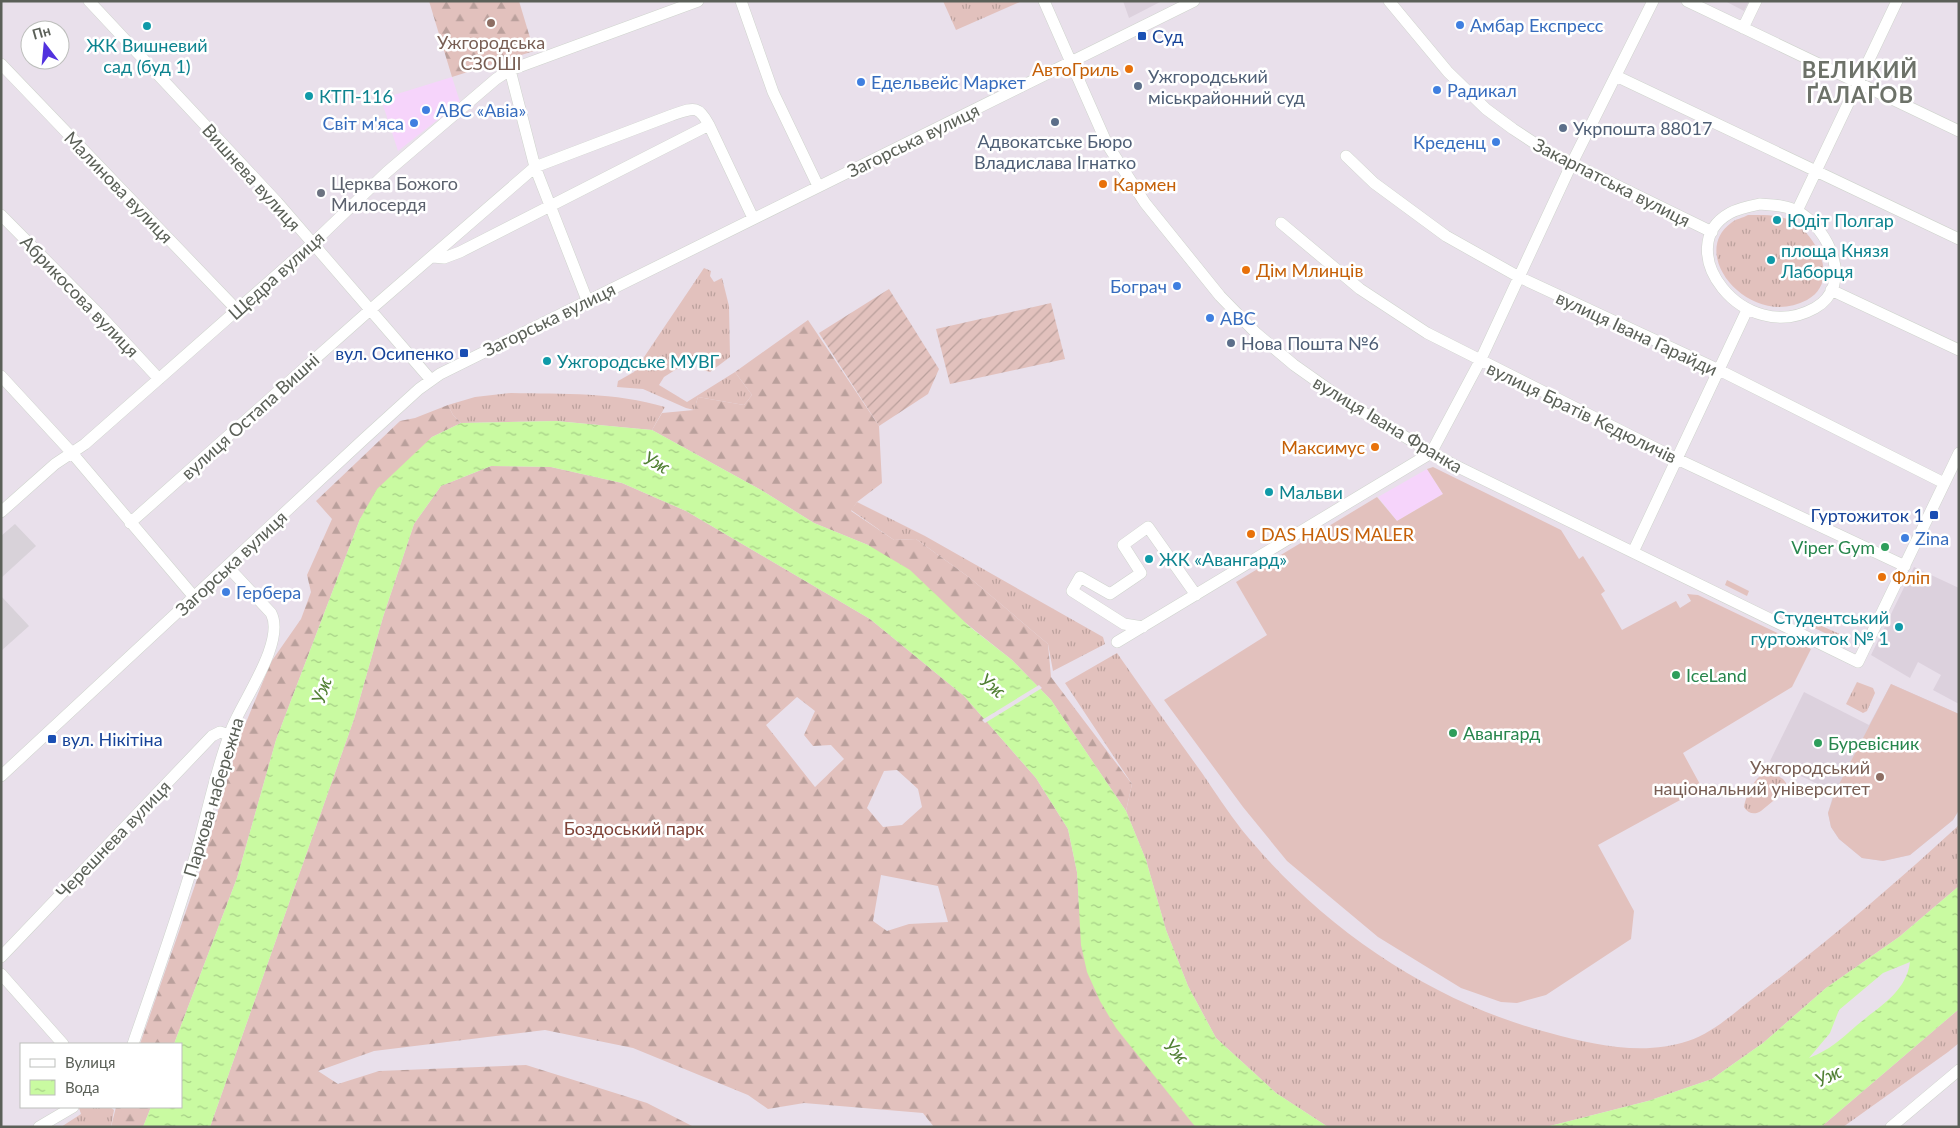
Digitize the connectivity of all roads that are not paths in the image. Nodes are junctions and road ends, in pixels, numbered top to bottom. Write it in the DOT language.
graph roads {
  1 [pos="89,1"];
  2 [pos="698,1"];
  3 [pos="740,1"];
  4 [pos="1044,1"];
  5 [pos="1194,1"];
  6 [pos="1389,1"];
  7 [pos="1653,1"];
  8 [pos="1687,1"];
  9 [pos="1756,1"];
  10 [pos="1897,1"];
  11 [pos="1743,28"];
  12 [pos="1072,62"];
  13 [pos="1,64"];
  14 [pos="510,70"];
  15 [pos="1616,76"];
  16 [pos="1858,82"];
  17 [pos="709,126"];
  18 [pos="1959,131"];
  19 [pos="1346,156"];
  20 [pos="1572,163"];
  21 [pos="535,168"];
  22 [pos="1816,172"];
  23 [pos="818,186"];
  24 [pos="551,207"];
  25 [pos="1797,211"];
  26 [pos="1,215"];
  27 [pos="753,218"];
  28 [pos="1281,223"];
  29 [pos="1712,232"];
  30 [pos="1959,240"];
  31 [pos="312,244"];
  32 [pos="433,257"];
  33 [pos="1519,277"];
  34 [pos="1831,290"];
  35 [pos="587,300"];
  36 [pos="237,310"];
  37 [pos="370,310"];
  38 [pos="1747,310"];
  39 [pos="1959,350"];
  40 [pos="1480,361"];
  41 [pos="1719,370"];
  42 [pos="1,376"];
  43 [pos="159,378"];
  44 [pos="431,380"];
  45 [pos="72,453"];
  46 [pos="1431,453"];
  47 [pos="1959,453"];
  48 [pos="1677,459"];
  49 [pos="1944,483"];
  50 [pos="1,512"];
  51 [pos="130,523"];
  52 [pos="1633,552"];
  53 [pos="1905,566"];
  54 [pos="228,567"];
  55 [pos="1196,595"];
  56 [pos="195,598"];
  57 [pos="1142,627"];
  58 [pos="1117,642"];
  59 [pos="229,735"];
  60 [pos="1,776"];
  61 [pos="1,956"];
  62 [pos="1,974"];
  63 [pos="62,1043"];
  64 [pos="133,1043"];
  65 [pos="1959,1070"];
  66 [pos="71,1108"];
  67 [pos="39,1127"];
  68 [pos="1891,1127"];
  1 -- 31 [label="street, Вишнева вулиця"];
  2 -- 14 [label="street, Щедра вулиця"];
  3 -- 23 [label="street"];
  4 -- 12 [label="street, вулиця Івана Франка"];
  5 -- 12 [label="street, Загорська вулиця"];
  6 -- 20 [label="street, Закарпатська вулиця"];
  7 -- 15 [label="street"];
  8 -- 11 [label="street"];
  9 -- 11 [label="street"];
  10 -- 16 [label="street"];
  11 -- 16 [label="street"];
  12 -- 23 [label="street, Загорська вулиця"];
  12 -- 46 [label="street, вулиця Івана Франка"];
  13 -- 36 [label="street, Малинова вулиця"];
  14 -- 21 [label="street"];
  14 -- 31 [label="street, Щедра вулиця"];
  15 -- 20 [label="street"];
  15 -- 22 [label="street"];
  16 -- 18 [label="street"];
  16 -- 22 [label="street"];
  17 -- 21 [label="street"];
  17 -- 24 [label="street"];
  17 -- 27 [label="street"];
  19 -- 33 [label="street, вулиця Івана Гарайди"];
  20 -- 29 [label="street, Закарпатська вулиця"];
  20 -- 33 [label="street"];
  21 -- 24 [label="street"];
  21 -- 32 [label="street, вулиця Остапа Вишні"];
  22 -- 25 [label="street"];
  22 -- 30 [label="street"];
  23 -- 27 [label="street, Загорська вулиця"];
  24 -- 32 [label="street"];
  24 -- 35 [label="street"];
  25 -- 29 [label="street"];
  25 -- 34 [label="street"];
  26 -- 43 [label="street, Абрикосова вулиця"];
  27 -- 35 [label="street, Загорська вулиця"];
  28 -- 40 [label="street, вулиця Братів Кедюличів"];
  29 -- 38 [label="street"];
  31 -- 36 [label="street, Щедра вулиця"];
  31 -- 37 [label="street, Вишнева вулиця"];
  32 -- 37 [label="street, вулиця Остапа Вишні"];
  33 -- 40 [label="street"];
  33 -- 41 [label="street, вулиця Івана Гарайди"];
  34 -- 38 [label="street"];
  34 -- 39 [label="street"];
  35 -- 44 [label="street, Загорська вулиця"];
  36 -- 43 [label="street, Щедра вулиця"];
  37 -- 44 [label="street, Вишнева вулиця"];
  37 -- 51 [label="street, вулиця Остапа Вишні"];
  38 -- 41 [label="street"];
  40 -- 46 [label="street"];
  40 -- 48 [label="street, вулиця Братів Кедюличів"];
  41 -- 48 [label="street"];
  41 -- 49 [label="street, вулиця Івана Гарайди"];
  42 -- 45 [label="street"];
  43 -- 45 [label="street, Щедра вулиця"];
  44 -- 54 [label="street, Загорська вулиця"];
  45 -- 50 [label="street, Щедра вулиця"];
  45 -- 51 [label="street"];
  46 -- 52 [label="street, вулиця Івана Франка"];
  46 -- 55 [label="street"];
  47 -- 49 [label="street"];
  48 -- 52 [label="street"];
  48 -- 53 [label="street, вулиця Братів Кедюличів"];
  49 -- 53 [label="street"];
  51 -- 56 [label="street"];
  52 -- 53 [label="street, вулиця Івана Франка"];
  54 -- 56 [label="street, Загорська вулиця"];
  54 -- 59 [label="street, Паркова набережна"];
  55 -- 57 [label="street"];
  55 -- 57 [label="street"];
  56 -- 60 [label="street, Загорська вулиця"];
  57 -- 58 [label="street"];
  59 -- 61 [label="street, Черешнева вулиця"];
  59 -- 64 [label="street, Паркова набережна"];
  62 -- 63 [label="street"];
  65 -- 68 [label="street"];
  66 -- 67 [label="street"];
}
